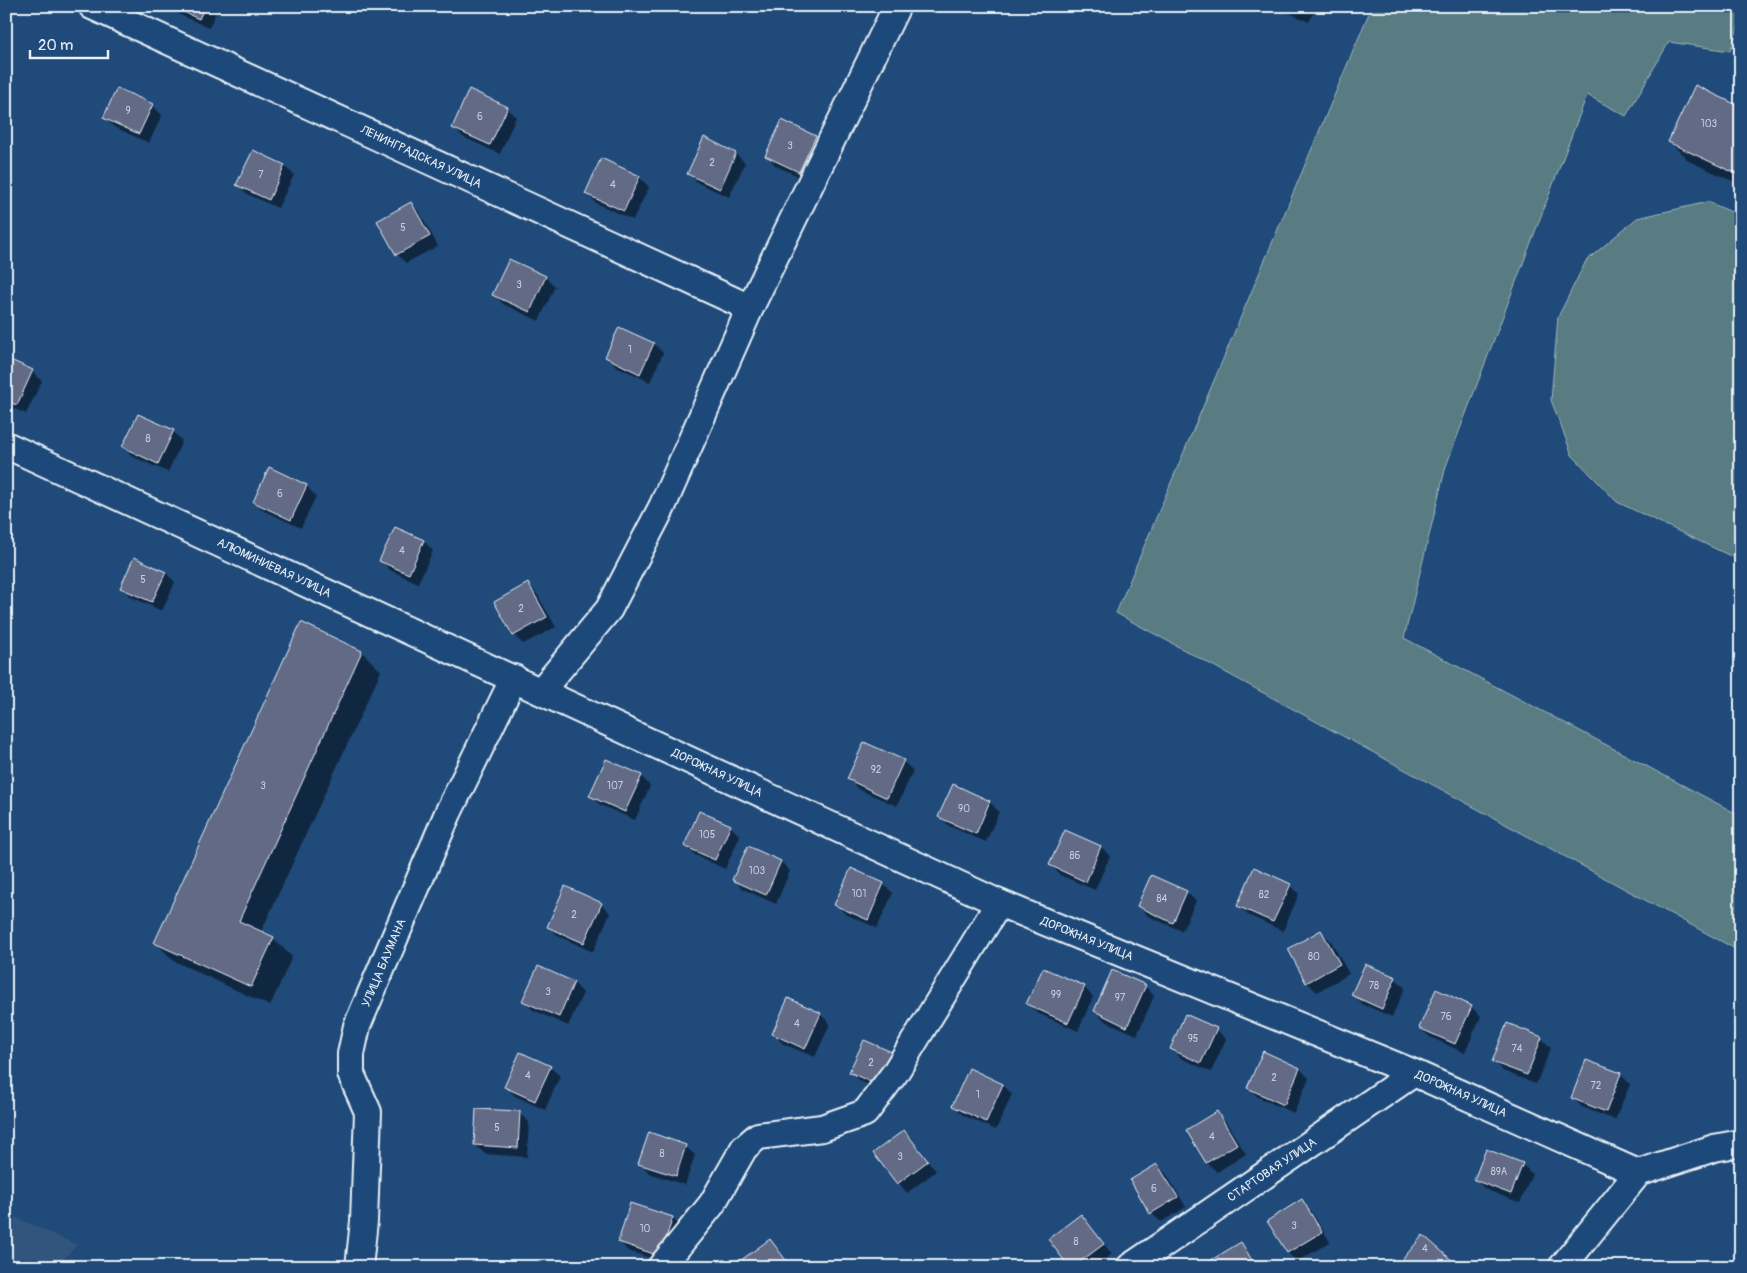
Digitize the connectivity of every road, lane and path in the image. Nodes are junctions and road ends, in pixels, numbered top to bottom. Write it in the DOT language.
graph roads {
  1 [pos="92,6"];
  2 [pos="897,6"];
  3 [pos="750,308"];
  4 [pos="6,445"];
  5 [pos="514,678"];
  6 [pos="541,691"];
  7 [pos="1000,903"];
  8 [pos="1414,1073"];
  9 [pos="1741,1143"];
  10 [pos="1638,1173"];
  11 [pos="358,1267"];
  12 [pos="661,1267"];
  13 [pos="1130,1267"];
  14 [pos="1562,1267"];
  1 -- 3 [label="street, ЛЕНИНГРАДСКАЯ УЛИЦА"];
  2 -- 3 [label="street"];
  3 -- 6 [label="street"];
  4 -- 5 [label="street, АЛЮМИНИЕВАЯ УЛИЦА"];
  5 -- 6 [label="street, АЛЮМИНИЕВАЯ УЛИЦА"];
  5 -- 11 [label="street, УЛИЦА БАУМАНА"];
  6 -- 7 [label="street, ДОРОЖНАЯ УЛИЦА"];
  7 -- 8 [label="street, ДОРОЖНАЯ УЛИЦА"];
  7 -- 12 [label="street"];
  8 -- 10 [label="street, ДОРОЖНАЯ УЛИЦА"];
  8 -- 13 [label="street, СТАРТОВАЯ УЛИЦА"];
  9 -- 10 [label="street"];
  10 -- 14 [label="street"];
}
